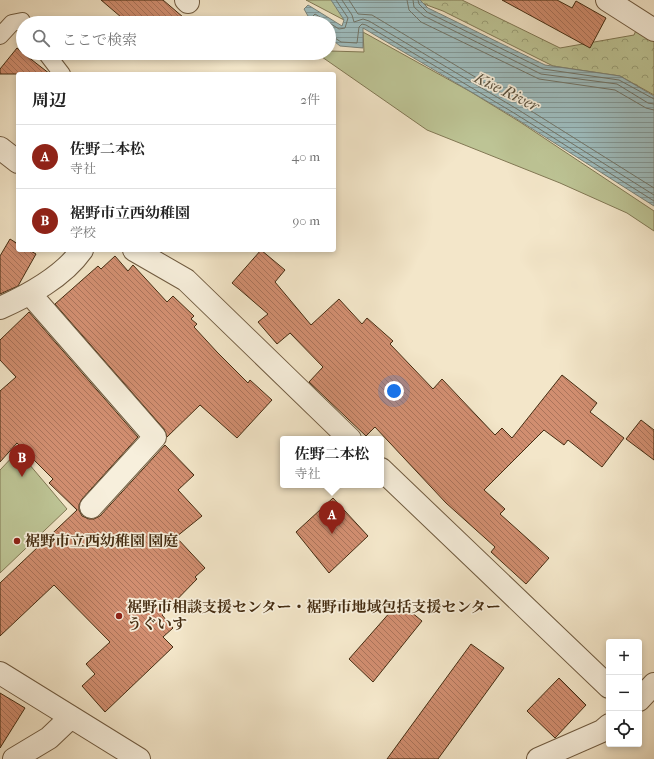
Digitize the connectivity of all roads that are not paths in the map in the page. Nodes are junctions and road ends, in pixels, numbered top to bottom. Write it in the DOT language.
graph roads {
  1 [pos="607,0"];
  2 [pos="16,22"];
  3 [pos="654,30"];
  4 [pos="0,36"];
  5 [pos="51,60"];
  6 [pos="60,72"];
  7 [pos="0,148"];
  8 [pos="16,160"];
  9 [pos="80,252"];
  10 [pos="137,252"];
  11 [pos="31,295"];
  12 [pos="0,308"];
  13 [pos="347,436"];
  14 [pos="384,472"];
  15 [pos="91,507"];
  16 [pos="0,673"];
  17 [pos="606,684"];
  18 [pos="654,684"];
  19 [pos="642,697"];
  20 [pos="70,718"];
  21 [pos="606,728"];
  22 [pos="14,759"];
  23 [pos="139,759"];
  24 [pos="538,759"];
  1 -- 3 [label="street"];
  2 -- 4 [label="lane"];
  5 -- 6 [label="lane"];
  7 -- 8 [label="street"];
  9 -- 11 [label="street"];
  10 -- 13 [label="street"];
  11 -- 12 [label="street"];
  11 -- 15 [label="street"];
  14 -- 17 [label="street"];
  16 -- 20 [label="street"];
  18 -- 19 [label="street"];
  20 -- 22 [label="street"];
  20 -- 23 [label="street"];
  21 -- 24 [label="street"];
}
